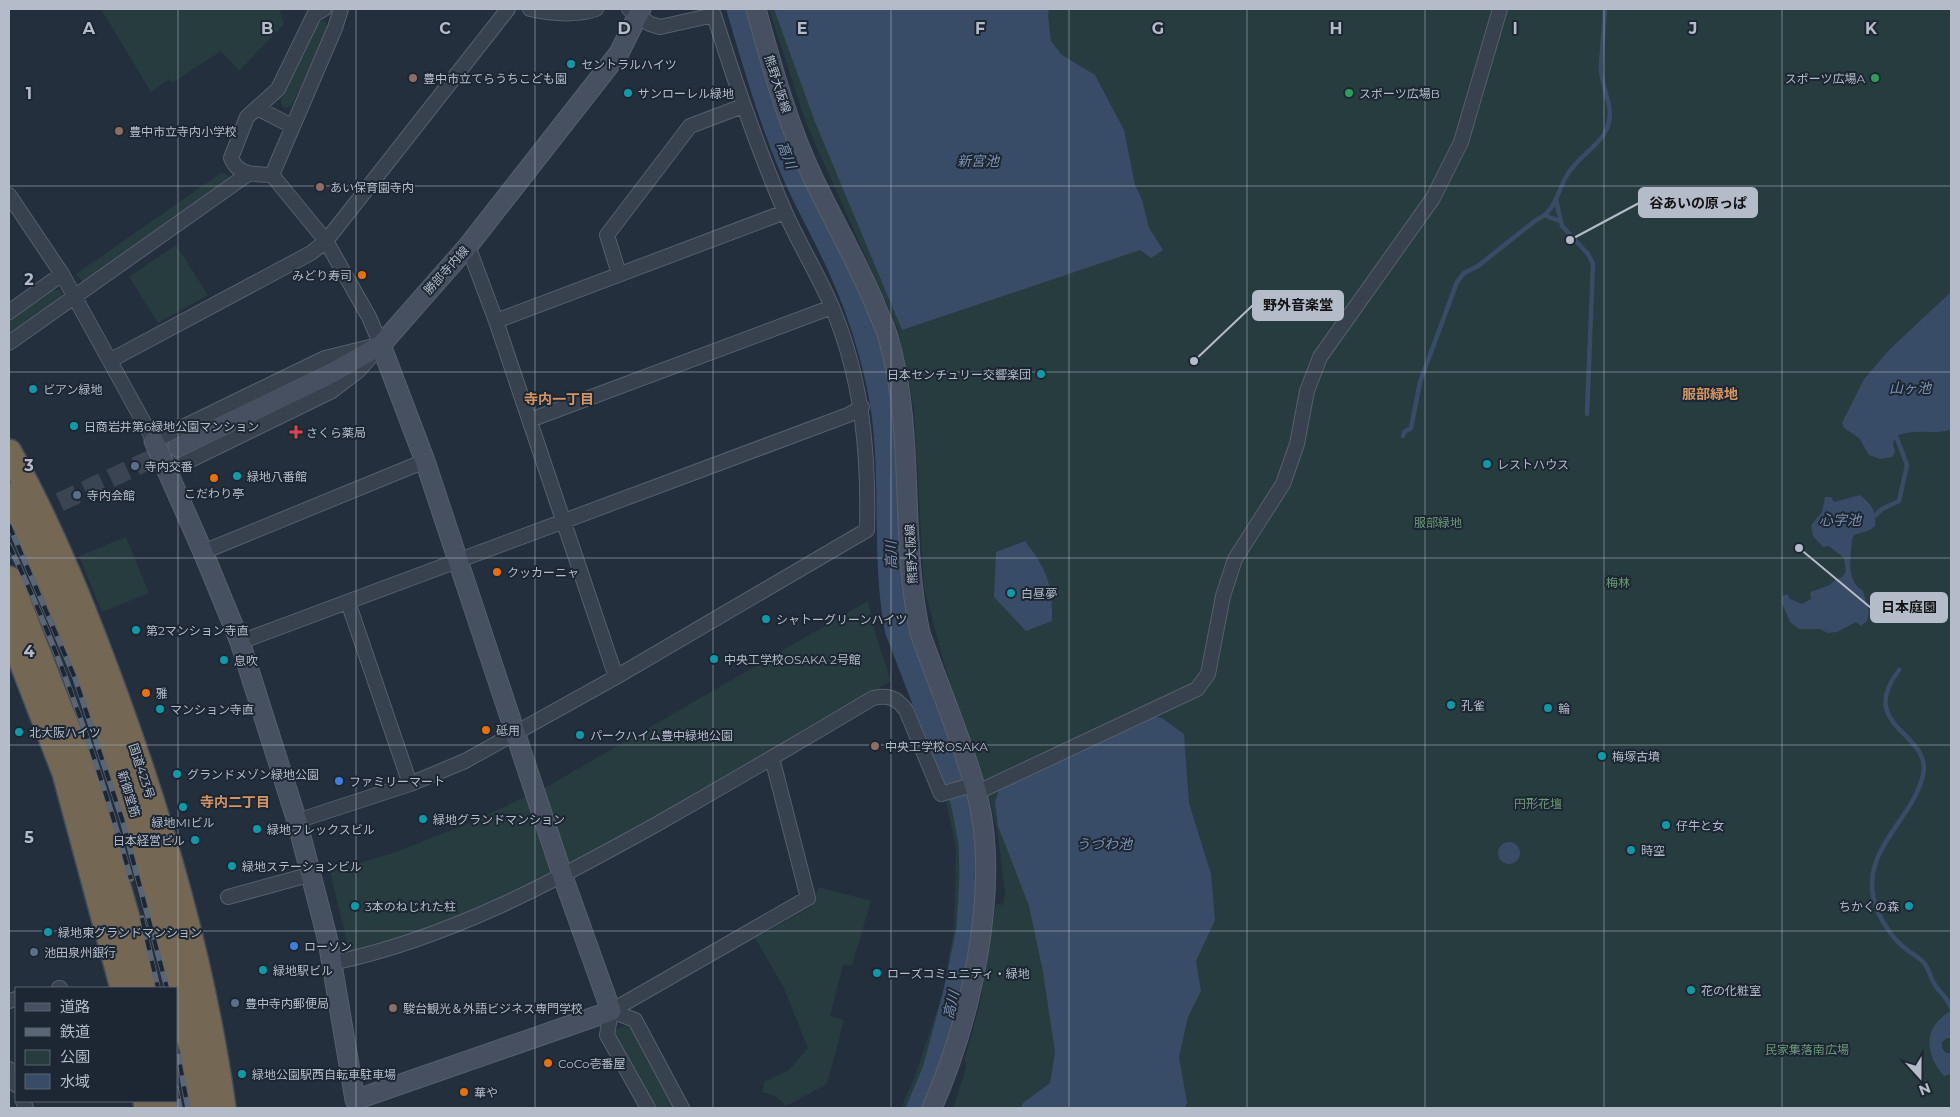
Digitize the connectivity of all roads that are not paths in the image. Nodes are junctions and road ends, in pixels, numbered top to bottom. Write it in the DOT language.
graph roads {
  1 [pos="324,9"];
  2 [pos="341,9"];
  3 [pos="508,9"];
  4 [pos="530,9"];
  5 [pos="596,9"];
  6 [pos="756,9"];
  7 [pos="1494,9"];
  8 [pos="1500,9"];
  9 [pos="636,11"];
  10 [pos="743,106"];
  11 [pos="257,108"];
  12 [pos="292,126"];
  13 [pos="248,174"];
  14 [pos="272,175"];
  15 [pos="9,195"];
  16 [pos="785,212"];
  17 [pos="326,241"];
  18 [pos="468,246"];
  19 [pos="62,274"];
  20 [pos="619,274"];
  21 [pos="74,297"];
  22 [pos="832,307"];
  23 [pos="9,312"];
  24 [pos="496,321"];
  25 [pos="9,343"];
  26 [pos="381,345"];
  27 [pos="110,360"];
  28 [pos="862,407"];
  29 [pos="530,420"];
  30 [pos="154,441"];
  31 [pos="178,447"];
  32 [pos="9,452"];
  33 [pos="425,461"];
  34 [pos="168,472"];
  35 [pos="9,495"];
  36 [pos="563,522"];
  37 [pos="203,552"];
  38 [pos="458,561"];
  39 [pos="9,579"];
  40 [pos="348,602"];
  41 [pos="9,628"];
  42 [pos="71,630"];
  43 [pos="240,642"];
  44 [pos="35,644"];
  45 [pos="616,677"];
  46 [pos="515,734"];
  47 [pos="136,753"];
  48 [pos="772,758"];
  49 [pos="65,773"];
  50 [pos="410,784"];
  51 [pos="970,787"];
  52 [pos="297,821"];
  53 [pos="561,869"];
  54 [pos="312,874"];
  55 [pos="228,898"];
  56 [pos="332,963"];
  57 [pos="123,987"];
  58 [pos="144,987"];
  59 [pos="611,1011"];
  60 [pos="9,1069"];
  61 [pos="15,1084"];
  62 [pos="356,1104"];
  63 [pos="218,1108"];
  64 [pos="648,1108"];
  65 [pos="682,1108"];
  66 [pos="932,1108"];
  1 -- 11 [label="street"];
  2 -- 12 [label="street"];
  3 -- 17 [label="street"];
  4 -- 5 [label="street"];
  6 -- 51 [label="street, 熊野大阪線"];
  7 -- 51 [label="street"];
  8 -- 51 [label="street"];
  9 -- 10 [label="street"];
  9 -- 18 [label="street, 勝部寺内線"];
  10 -- 16 [label="street"];
  10 -- 20 [label="street"];
  11 -- 12 [label="street"];
  11 -- 13 [label="street"];
  12 -- 14 [label="street"];
  13 -- 14 [label="street"];
  13 -- 21 [label="street"];
  14 -- 17 [label="street"];
  15 -- 19 [label="street"];
  16 -- 20 [label="street"];
  16 -- 22 [label="street"];
  17 -- 26 [label="street"];
  17 -- 27 [label="street"];
  18 -- 24 [label="street"];
  18 -- 26 [label="street, 勝部寺内線"];
  19 -- 21 [label="street"];
  19 -- 23 [label="street"];
  20 -- 24 [label="street"];
  21 -- 25 [label="street"];
  21 -- 27 [label="street"];
  22 -- 28 [label="street"];
  22 -- 29 [label="street"];
  24 -- 29 [label="street"];
  26 -- 30 [label="street"];
  26 -- 31 [label="street, 勝部寺内線"];
  26 -- 33 [label="street"];
  26 -- 34 [label="street"];
  27 -- 30 [label="street"];
  28 -- 36 [label="street"];
  28 -- 45 [label="street"];
  29 -- 36 [label="street"];
  30 -- 34 [label="street"];
  32 -- 47 [label="highway, 国道423号"];
  33 -- 37 [label="street"];
  33 -- 38 [label="street"];
  34 -- 37 [label="street"];
  35 -- 42 [label="highway, 新御堂筋"];
  36 -- 38 [label="street"];
  36 -- 45 [label="street"];
  37 -- 43 [label="street"];
  38 -- 40 [label="street"];
  38 -- 46 [label="street"];
  39 -- 44 [label="highway"];
  40 -- 43 [label="street"];
  40 -- 50 [label="street"];
  41 -- 49 [label="highway"];
  42 -- 47 [label="highway"];
  42 -- 63 [label="highway, 新御堂筋"];
  43 -- 52 [label="street"];
  44 -- 49 [label="highway"];
  44 -- 58 [label="highway"];
  45 -- 46 [label="street"];
  46 -- 50 [label="street"];
  46 -- 53 [label="street"];
  47 -- 63 [label="highway, 国道423号"];
  48 -- 51 [label="street"];
  48 -- 53 [label="street"];
  48 -- 59 [label="street"];
  49 -- 57 [label="highway"];
  50 -- 52 [label="street"];
  51 -- 66 [label="street, 熊野大阪線"];
  52 -- 54 [label="street"];
  53 -- 56 [label="street"];
  53 -- 59 [label="street"];
  54 -- 55 [label="street"];
  54 -- 56 [label="street"];
  56 -- 62 [label="street"];
  59 -- 62 [label="street"];
  59 -- 64 [label="street"];
  59 -- 65 [label="street"];
  60 -- 61 [label="street"];
}
